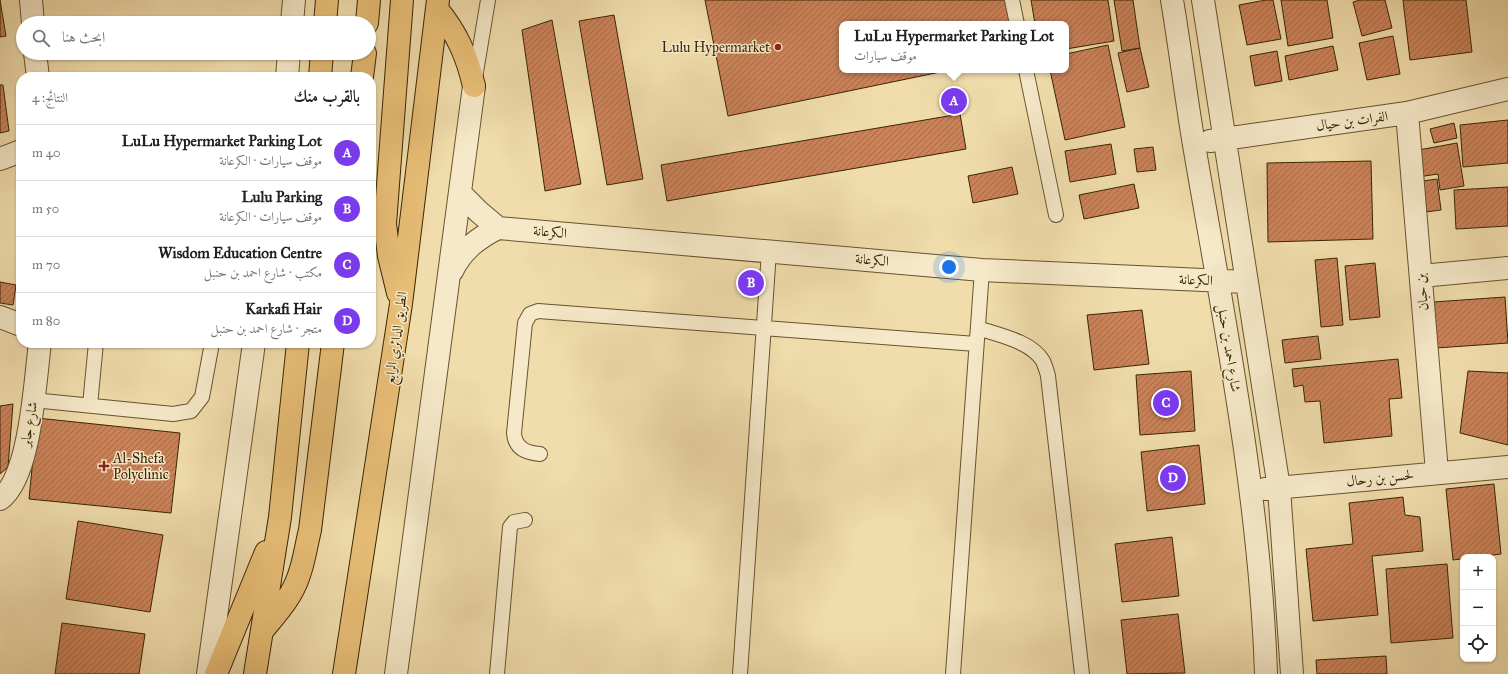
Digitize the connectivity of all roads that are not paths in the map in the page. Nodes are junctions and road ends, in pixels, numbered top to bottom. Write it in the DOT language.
graph roads {
  1 [pos="31,0"];
  2 [pos="294,0"];
  3 [pos="327,0"];
  4 [pos="369,0"];
  5 [pos="402,0"];
  6 [pos="488,0"];
  7 [pos="1012,0"];
  8 [pos="1172,0"];
  9 [pos="1203,0"];
  10 [pos="437,4"];
  11 [pos="32,16"];
  12 [pos="293,16"];
  13 [pos="326,16"];
  14 [pos="368,16"];
  15 [pos="1016,21"];
  16 [pos="1209,47"];
  17 [pos="1180,54"];
  18 [pos="37,60"];
  19 [pos="288,60"];
  20 [pos="321,60"];
  21 [pos="363,60"];
  22 [pos="38,72"];
  23 [pos="287,72"];
  24 [pos="320,72"];
  25 [pos="362,72"];
  26 [pos="1027,73"];
  27 [pos="474,86"];
  28 [pos="1508,89"];
  29 [pos="1407,113"];
  30 [pos="1224,138"];
  31 [pos="1194,144"];
  32 [pos="16,153"];
  33 [pos="0,159"];
  34 [pos="0,165"];
  35 [pos="16,167"];
  36 [pos="461,194"];
  37 [pos="1056,215"];
  38 [pos="498,228"];
  39 [pos="769,251"];
  40 [pos="1508,268"];
  41 [pos="982,270"];
  42 [pos="1421,276"];
  43 [pos="450,277"];
  44 [pos="1218,281"];
  45 [pos="1247,282"];
  46 [pos="401,304"];
  47 [pos="764,327"];
  48 [pos="978,328"];
  49 [pos="976,344"];
  50 [pos="39,348"];
  51 [pos="96,348"];
  52 [pos="211,348"];
  53 [pos="253,348"];
  54 [pos="297,348"];
  55 [pos="332,348"];
  56 [pos="33,400"];
  57 [pos="90,405"];
  58 [pos="540,454"];
  59 [pos="1508,467"];
  60 [pos="1437,472"];
  61 [pos="1279,488"];
  62 [pos="1252,490"];
  63 [pos="0,499"];
  64 [pos="280,517"];
  65 [pos="526,520"];
  66 [pos="262,630"];
  67 [pos="208,674"];
  68 [pos="216,674"];
  69 [pos="255,674"];
  70 [pos="344,674"];
  71 [pos="396,674"];
  72 [pos="497,674"];
  73 [pos="740,674"];
  74 [pos="953,674"];
  75 [pos="1082,674"];
  76 [pos="1266,674"];
  77 [pos="1292,674"];
  1 -- 11 [label="street"];
  2 -- 12 [label="street"];
  3 -- 13 [label="main road"];
  4 -- 14 [label="main road"];
  5 -- 46 [label="main road"];
  6 -- 27 [label="lane"];
  7 -- 15 [label="lane"];
  8 -- 17 [label="street, شارع احمد بن حنبل"];
  9 -- 16 [label="street, شارع احمد بن حنبل"];
  10 -- 27 [label="main road"];
  10 -- 46 [label="main road, الطريق الدائري الرابع"];
  16 -- 17 [label="street"];
  16 -- 30 [label="street, شارع احمد بن حنبل"];
  17 -- 31 [label="street, شارع احمد بن حنبل"];
  18 -- 22 [label="street"];
  19 -- 23 [label="street"];
  20 -- 24 [label="main road"];
  21 -- 25 [label="main road"];
  26 -- 37 [label="lane"];
  27 -- 36 [label="street"];
  28 -- 29 [label="street, الفرات بن حيال"];
  29 -- 30 [label="street, الفرات بن حيال"];
  29 -- 42 [label="street, بن حبان"];
  30 -- 31 [label="street, الفرات بن حيال"];
  30 -- 45 [label="street, شارع احمد بن حنبل"];
  31 -- 44 [label="street, شارع احمد بن حنبل"];
  32 -- 33 [label="street"];
  34 -- 35 [label="street"];
  36 -- 38 [label="street"];
  36 -- 43 [label="street"];
  38 -- 39 [label="street, الكرعانة"];
  38 -- 43 [label="street"];
  39 -- 41 [label="street, الكرعانة"];
  39 -- 47 [label="lane"];
  40 -- 42 [label="street"];
  41 -- 44 [label="street, الكرعانة"];
  41 -- 48 [label="lane"];
  42 -- 60 [label="street, بن حبان"];
  43 -- 71 [label="street"];
  44 -- 45 [label="street, الكرعانة"];
  44 -- 62 [label="street, شارع احمد بن حنبل"];
  45 -- 61 [label="street, شارع احمد بن حنبل"];
  46 -- 70 [label="main road, الطريق الدائري الرابع"];
  47 -- 49 [label="lane"];
  47 -- 58 [label="lane"];
  47 -- 73 [label="lane"];
  48 -- 49 [label="lane"];
  48 -- 75 [label="lane"];
  49 -- 74 [label="lane"];
  50 -- 56 [label="street, شارع جابر"];
  51 -- 57 [label="lane"];
  52 -- 57 [label="lane"];
  53 -- 67 [label="street"];
  54 -- 64 [label="main road"];
  55 -- 66 [label="main road"];
  56 -- 57 [label="lane"];
  56 -- 63 [label="street, شارع جابر"];
  59 -- 60 [label="street, لحسن بن رحال"];
  60 -- 61 [label="street, لحسن بن رحال"];
  61 -- 62 [label="street, لحسن بن رحال"];
  61 -- 77 [label="street, شارع احمد بن حنبل"];
  62 -- 76 [label="street, شارع احمد بن حنبل"];
  64 -- 66 [label="main road"];
  64 -- 68 [label="main road"];
  65 -- 72 [label="lane"];
  66 -- 69 [label="main road"];
}
